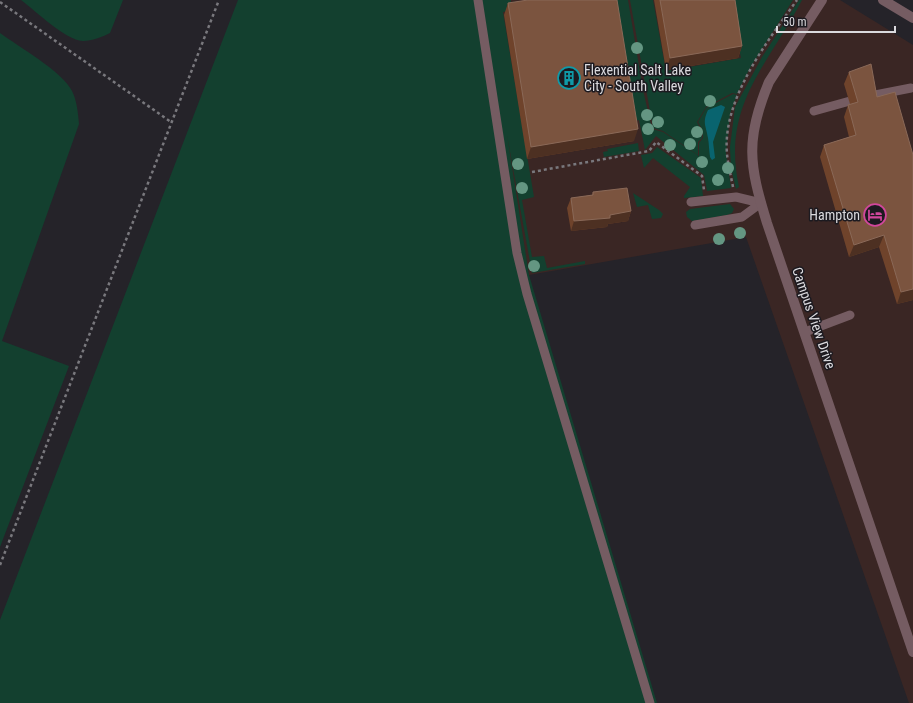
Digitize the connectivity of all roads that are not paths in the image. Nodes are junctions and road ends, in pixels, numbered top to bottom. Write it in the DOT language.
graph roads {
  1 [pos="478,0"];
  2 [pos="822,0"];
  3 [pos="883,0"];
  4 [pos="913,18"];
  5 [pos="911,88"];
  6 [pos="870,96"];
  7 [pos="850,101"];
  8 [pos="814,111"];
  9 [pos="691,202"];
  10 [pos="761,203"];
  11 [pos="695,225"];
  12 [pos="850,315"];
  13 [pos="805,332"];
  14 [pos="913,652"];
  15 [pos="650,703"];
  1 -- 15 [label="lane"];
  2 -- 10 [label="street, Campus View Drive"];
  3 -- 4 [label="street"];
  5 -- 6 [label="lane"];
  7 -- 8 [label="lane"];
  9 -- 10 [label="lane"];
  10 -- 11 [label="lane"];
  10 -- 13 [label="street, Campus View Drive"];
  12 -- 13 [label="lane"];
  13 -- 14 [label="street, Campus View Drive"];
}
